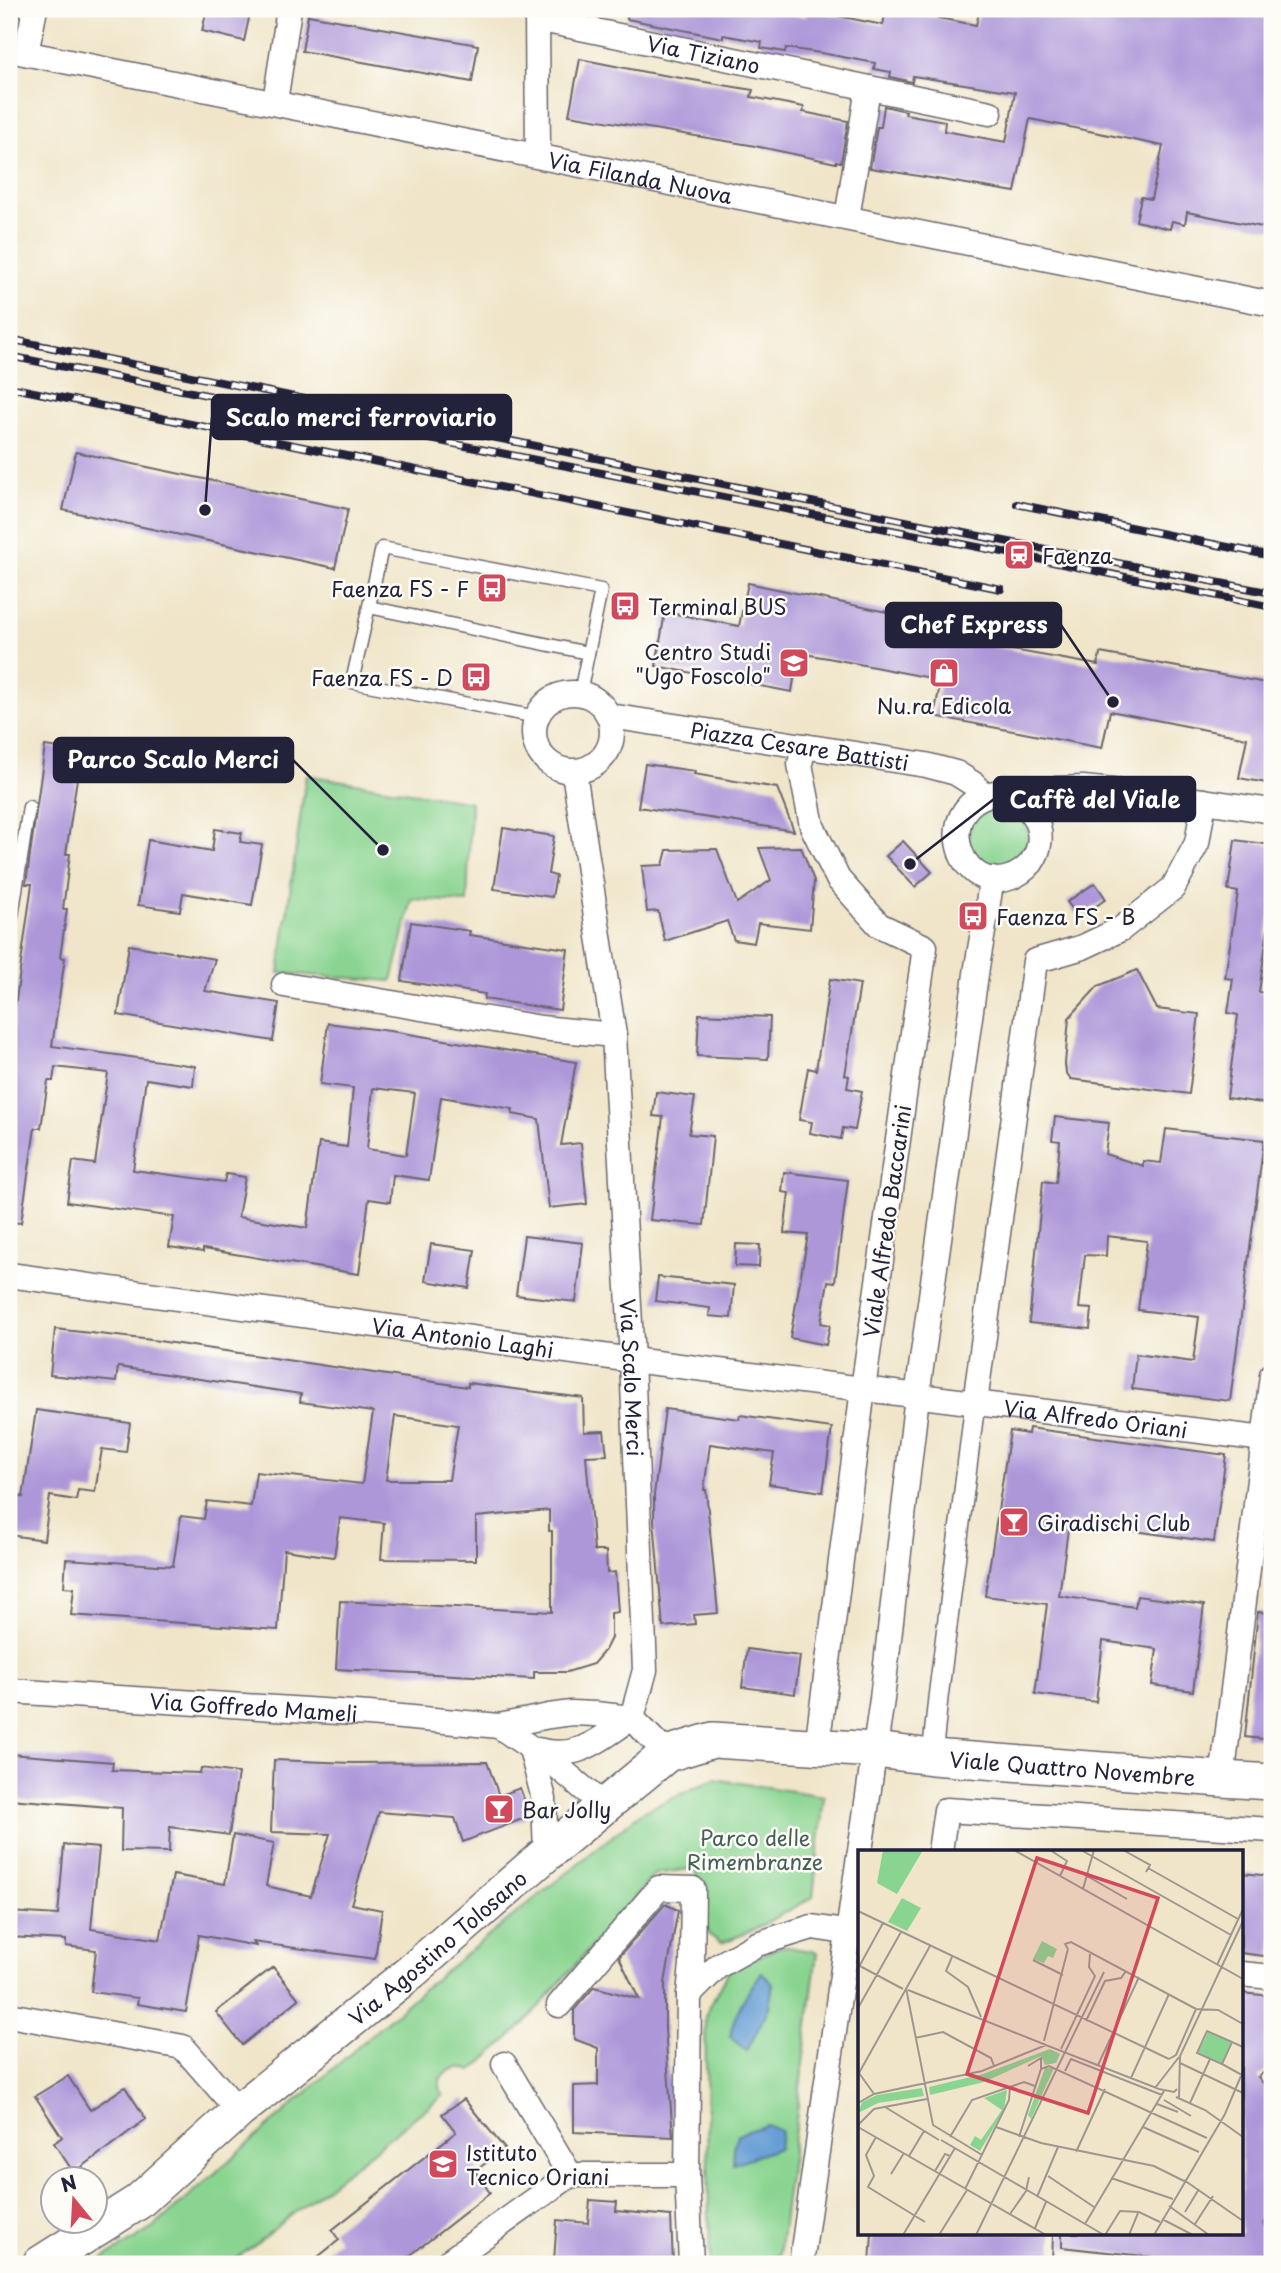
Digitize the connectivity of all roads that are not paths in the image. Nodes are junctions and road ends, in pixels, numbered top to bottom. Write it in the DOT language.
graph roads {
  1 [pos="35,9"];
  2 [pos="289,9"];
  3 [pos="537,14"];
  4 [pos="18,52"];
  5 [pos="869,88"];
  6 [pos="275,102"];
  7 [pos="990,113"];
  8 [pos="538,156"];
  9 [pos="847,218"];
  10 [pos="1272,304"];
  11 [pos="369,607"];
  12 [pos="588,653"];
  13 [pos="580,693"];
  14 [pos="610,716"];
  15 [pos="537,717"];
  16 [pos="804,746"];
  17 [pos="575,772"];
  18 [pos="979,798"];
  19 [pos="1019,798"];
  20 [pos="1204,801"];
  21 [pos="29,807"];
  22 [pos="1272,811"];
  23 [pos="992,877"];
  24 [pos="9,935"];
  25 [pos="284,985"];
  26 [pos="614,1035"];
  27 [pos="9,1275"];
  28 [pos="632,1360"];
  29 [pos="1272,1375"];
  30 [pos="863,1389"];
  31 [pos="917,1396"];
  32 [pos="975,1403"];
  33 [pos="1268,1439"];
  34 [pos="9,1691"];
  35 [pos="632,1718"];
  36 [pos="499,1726"];
  37 [pos="817,1746"];
  38 [pos="531,1748"];
  39 [pos="875,1750"];
  40 [pos="667,1754"];
  41 [pos="932,1757"];
  42 [pos="1222,1779"];
  43 [pos="1272,1782"];
  44 [pos="604,1806"];
  45 [pos="1272,1830"];
  46 [pos="861,1850"];
  47 [pos="940,1850"];
  48 [pos="546,1854"];
  49 [pos="858,1880"];
  50 [pos="854,1933"];
  51 [pos="1242,1974"];
  52 [pos="1272,1977"];
  53 [pos="689,1995"];
  54 [pos="559,2005"];
  55 [pos="9,2015"];
  56 [pos="505,2064"];
  57 [pos="239,2111"];
  58 [pos="570,2175"];
  59 [pos="687,2175"];
  60 [pos="451,2262"];
  61 [pos="40,2264"];
  62 [pos="691,2264"];
  63 [pos="802,2264"];
  1 -- 4 [label="street"];
  2 -- 6 [label="street"];
  3 -- 5 [label="street, Via Tiziano"];
  3 -- 8 [label="street"];
  4 -- 6 [label="street, Via Filanda Nuova"];
  5 -- 7 [label="street, Via Tiziano"];
  5 -- 9 [label="street"];
  6 -- 8 [label="street, Via Filanda Nuova"];
  8 -- 9 [label="street, Via Filanda Nuova"];
  9 -- 10 [label="street, Via Filanda Nuova"];
  11 -- 12 [label="lane"];
  11 -- 12 [label="lane"];
  11 -- 15 [label="lane"];
  12 -- 13 [label="lane"];
  13 -- 14 [label="street"];
  13 -- 15 [label="street"];
  14 -- 16 [label="street, Piazza Cesare Battisti"];
  14 -- 17 [label="street"];
  15 -- 17 [label="street"];
  16 -- 18 [label="street, Piazza Cesare Battisti"];
  16 -- 30 [label="street, Viale Alfredo Baccarini"];
  17 -- 26 [label="street, Via Scalo Merci"];
  18 -- 19 [label="street"];
  18 -- 23 [label="street"];
  19 -- 20 [label="street"];
  19 -- 23 [label="street"];
  20 -- 22 [label="street"];
  20 -- 32 [label="street"];
  21 -- 24 [label="lane"];
  23 -- 31 [label="street"];
  25 -- 26 [label="street"];
  26 -- 28 [label="street, Via Scalo Merci"];
  27 -- 28 [label="street, Via Antonio Laghi"];
  28 -- 30 [label="street, Via Antonio Laghi"];
  28 -- 35 [label="street, Via Scalo Merci"];
  29 -- 33 [label="street"];
  30 -- 31 [label="street, Via Antonio Laghi"];
  30 -- 37 [label="street, Viale Alfredo Baccarini"];
  31 -- 32 [label="street, Via Alfredo Oriani"];
  31 -- 39 [label="street"];
  32 -- 33 [label="street, Via Alfredo Oriani"];
  32 -- 41 [label="street"];
  33 -- 42 [label="street"];
  34 -- 36 [label="street, Via Goffredo Mameli"];
  35 -- 36 [label="street, Via Goffredo Mameli"];
  35 -- 38 [label="street, Via Goffredo Mameli"];
  35 -- 40 [label="street"];
  36 -- 38 [label="street, Via Goffredo Mameli"];
  37 -- 39 [label="main road, Via Agostino Tolosano"];
  37 -- 40 [label="main road, Via Agostino Tolosano"];
  38 -- 44 [label="street, Via Goffredo Mameli"];
  38 -- 48 [label="street"];
  39 -- 41 [label="main road, Viale Quattro Novembre"];
  39 -- 46 [label="street"];
  40 -- 44 [label="main road, Via Agostino Tolosano"];
  41 -- 42 [label="main road, Viale Quattro Novembre"];
  42 -- 43 [label="main road, Viale Quattro Novembre"];
  44 -- 48 [label="main road, Via Agostino Tolosano"];
  45 -- 47 [label="street"];
  48 -- 57 [label="main road, Via Agostino Tolosano"];
  49 -- 50 [label="street"];
  50 -- 53 [label="street"];
  50 -- 63 [label="street"];
  51 -- 52 [label="street"];
  53 -- 54 [label="street"];
  53 -- 59 [label="street"];
  55 -- 57 [label="street"];
  56 -- 58 [label="street"];
  57 -- 61 [label="main road, Via Agostino Tolosano"];
  58 -- 59 [label="street"];
  58 -- 60 [label="street"];
  59 -- 62 [label="street"];
}
